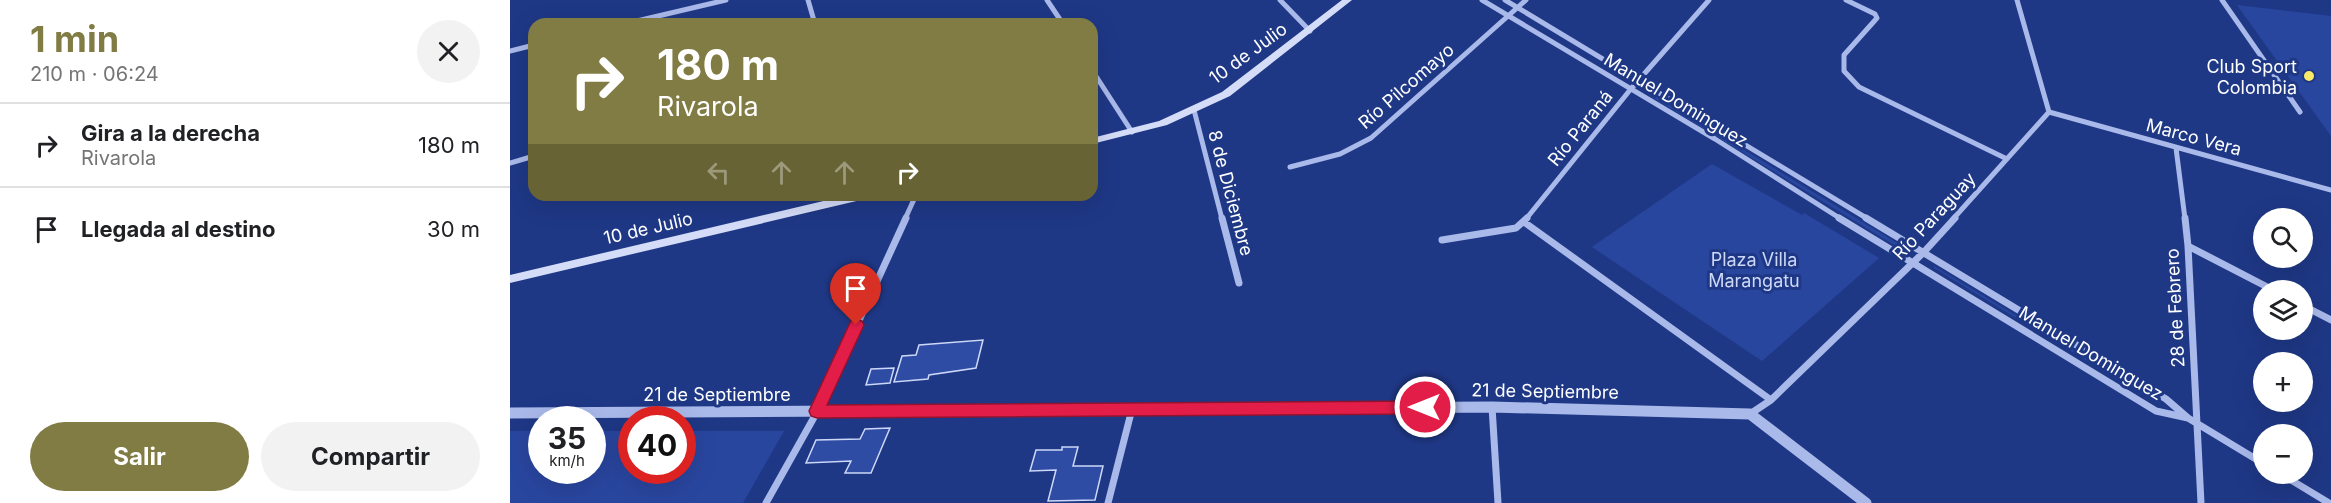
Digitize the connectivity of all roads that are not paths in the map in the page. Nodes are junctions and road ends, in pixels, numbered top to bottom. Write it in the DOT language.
graph roads {
  1 [pos="726,0"];
  2 [pos="808,0"];
  3 [pos="1047,0"];
  4 [pos="1280,0"];
  5 [pos="1348,0"];
  6 [pos="1482,0"];
  7 [pos="1505,0"];
  8 [pos="1526,0"];
  9 [pos="1709,0"];
  10 [pos="1846,0"];
  11 [pos="2017,0"];
  12 [pos="2222,0"];
  13 [pos="1518,7"];
  14 [pos="1507,15"];
  15 [pos="650,18"];
  16 [pos="813,18"];
  17 [pos="1058,18"];
  18 [pos="1310,31"];
  19 [pos="528,46"];
  20 [pos="510,51"];
  21 [pos="1098,79"];
  22 [pos="1640,82"];
  23 [pos="1630,90"];
  24 [pos="1194,110"];
  25 [pos="2049,112"];
  26 [pos="2300,112"];
  27 [pos="1132,132"];
  28 [pos="1098,140"];
  29 [pos="2176,147"];
  30 [pos="528,158"];
  31 [pos="2007,159"];
  32 [pos="510,163"];
  33 [pos="1290,167"];
  34 [pos="2331,190"];
  35 [pos="840,201"];
  36 [pos="913,201"];
  37 [pos="1524,222"];
  38 [pos="1442,240"];
  39 [pos="2188,246"];
  40 [pos="1924,252"];
  41 [pos="1912,264"];
  42 [pos="510,279"];
  43 [pos="2254,280"];
  44 [pos="1239,283"];
  45 [pos="2313,311"];
  46 [pos="2331,320"];
  47 [pos="1771,400"];
  48 [pos="1492,407"];
  49 [pos="1132,409"];
  50 [pos="817,411"];
  51 [pos="510,413"];
  52 [pos="1750,414"];
  53 [pos="2188,418"];
  54 [pos="2197,423"];
  55 [pos="2253,457"];
  56 [pos="2298,484"];
  57 [pos="766,503"];
  58 [pos="1108,503"];
  59 [pos="1498,503"];
  60 [pos="1866,503"];
  61 [pos="2201,503"];
  62 [pos="2329,503"];
  1 -- 15 [label="street"];
  2 -- 16 [label="street"];
  3 -- 17 [label="street"];
  4 -- 18 [label="street"];
  5 -- 18 [label="main road, 10 de Julio"];
  6 -- 14 [label="street, Manuel Dominguez"];
  7 -- 13 [label="street, Manuel Dominguez"];
  8 -- 13 [label="street, Río Pilcomayo"];
  9 -- 22 [label="street, Río Paraná"];
  10 -- 31 [label="street"];
  11 -- 25 [label="street"];
  12 -- 26 [label="street"];
  13 -- 14 [label="street, Río Pilcomayo"];
  13 -- 22 [label="street, Manuel Dominguez"];
  14 -- 23 [label="street, Manuel Dominguez"];
  14 -- 33 [label="street, Río Pilcomayo"];
  18 -- 24 [label="main road, 10 de Julio"];
  19 -- 20 [label="street"];
  21 -- 27 [label="street"];
  22 -- 23 [label="street, Río Paraná"];
  22 -- 40 [label="street, Manuel Dominguez"];
  23 -- 37 [label="street, Río Paraná"];
  23 -- 41 [label="street, Manuel Dominguez"];
  24 -- 27 [label="main road, 10 de Julio"];
  24 -- 44 [label="street, 8 de Diciembre"];
  25 -- 29 [label="street, Marco Vera"];
  25 -- 31 [label="street, Río Paraguay"];
  27 -- 28 [label="main road, 10 de Julio"];
  29 -- 34 [label="street, Marco Vera"];
  29 -- 39 [label="street, 28 de Febrero"];
  30 -- 32 [label="street"];
  31 -- 40 [label="street, Río Paraguay"];
  35 -- 42 [label="main road, 10 de Julio"];
  36 -- 50 [label="street"];
  37 -- 38 [label="street"];
  37 -- 47 [label="street"];
  39 -- 43 [label="street"];
  39 -- 54 [label="street, 28 de Febrero"];
  40 -- 41 [label="street, Río Paraguay"];
  40 -- 53 [label="street, Manuel Dominguez"];
  41 -- 47 [label="street, Río Paraguay"];
  41 -- 53 [label="street, Manuel Dominguez"];
  45 -- 46 [label="street"];
  47 -- 52 [label="street, Río Paraguay"];
  48 -- 49 [label="street, 21 de Septiembre"];
  48 -- 52 [label="street, 21 de Septiembre"];
  48 -- 59 [label="street"];
  49 -- 50 [label="street, 21 de Septiembre"];
  49 -- 58 [label="street"];
  50 -- 51 [label="street, 21 de Septiembre"];
  50 -- 57 [label="street"];
  52 -- 60 [label="street"];
  53 -- 54 [label="street"];
  54 -- 55 [label="street"];
  54 -- 61 [label="street, 28 de Febrero"];
  56 -- 62 [label="street"];
}
